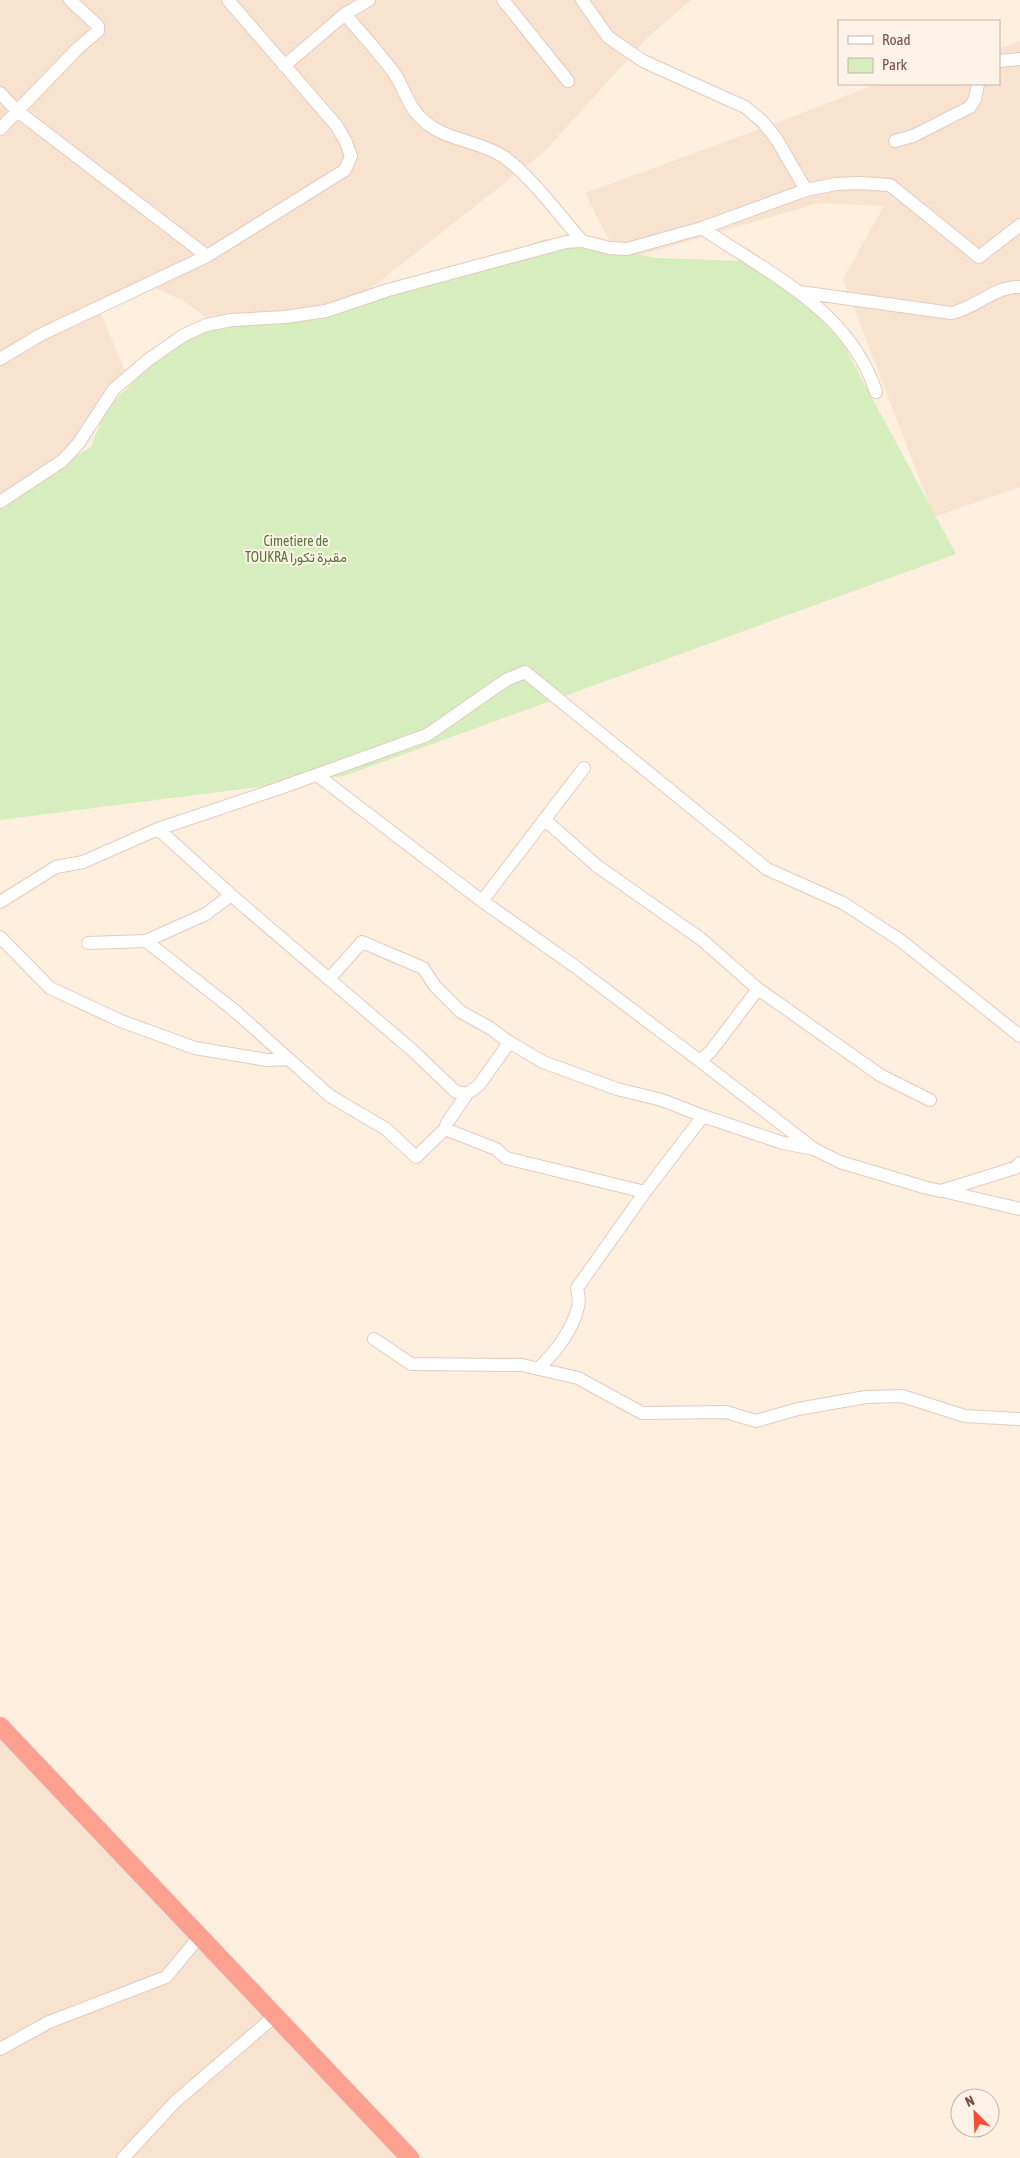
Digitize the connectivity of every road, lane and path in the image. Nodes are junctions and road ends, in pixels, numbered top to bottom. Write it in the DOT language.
graph roads {
  1 [pos="70,0"];
  2 [pos="228,0"];
  3 [pos="369,0"];
  4 [pos="503,0"];
  5 [pos="582,0"];
  6 [pos="345,14"];
  7 [pos="1020,59"];
  8 [pos="1000,61"];
  9 [pos="284,66"];
  10 [pos="568,81"];
  11 [pos="978,85"];
  12 [pos="0,94"];
  13 [pos="16,110"];
  14 [pos="0,129"];
  15 [pos="895,140"];
  16 [pos="806,190"];
  17 [pos="1020,225"];
  18 [pos="702,228"];
  19 [pos="582,241"];
  20 [pos="207,256"];
  21 [pos="1020,287"];
  22 [pos="799,292"];
  23 [pos="0,359"];
  24 [pos="876,392"];
  25 [pos="0,502"];
  26 [pos="584,768"];
  27 [pos="317,775"];
  28 [pos="544,818"];
  29 [pos="158,829"];
  30 [pos="231,895"];
  31 [pos="0,902"];
  32 [pos="482,902"];
  33 [pos="0,937"];
  34 [pos="146,941"];
  35 [pos="88,943"];
  36 [pos="329,979"];
  37 [pos="758,988"];
  38 [pos="1020,1036"];
  39 [pos="509,1043"];
  40 [pos="288,1059"];
  41 [pos="700,1061"];
  42 [pos="467,1094"];
  43 [pos="930,1100"];
  44 [pos="703,1116"];
  45 [pos="446,1130"];
  46 [pos="814,1149"];
  47 [pos="1020,1163"];
  48 [pos="941,1191"];
  49 [pos="645,1192"];
  50 [pos="1020,1209"];
  51 [pos="374,1339"];
  52 [pos="538,1369"];
  53 [pos="1020,1419"];
  54 [pos="0,1726"];
  55 [pos="200,1936"];
  56 [pos="276,2015"];
  57 [pos="0,2049"];
  58 [pos="123,2158"];
  59 [pos="410,2158"];
  1 -- 13 [label="street"];
  2 -- 9 [label="street"];
  3 -- 6 [label="street"];
  4 -- 10 [label="street"];
  5 -- 16 [label="street"];
  6 -- 9 [label="street"];
  6 -- 19 [label="street"];
  7 -- 8 [label="street"];
  9 -- 20 [label="street"];
  11 -- 15 [label="street"];
  12 -- 13 [label="street"];
  13 -- 14 [label="street"];
  13 -- 20 [label="street"];
  16 -- 17 [label="street"];
  16 -- 18 [label="street"];
  18 -- 19 [label="street"];
  18 -- 22 [label="street"];
  19 -- 25 [label="street"];
  20 -- 23 [label="street"];
  21 -- 22 [label="street"];
  22 -- 24 [label="street"];
  26 -- 28 [label="street"];
  27 -- 29 [label="street"];
  27 -- 32 [label="street"];
  27 -- 38 [label="street"];
  28 -- 32 [label="street"];
  28 -- 37 [label="street"];
  29 -- 30 [label="street"];
  29 -- 31 [label="street"];
  30 -- 34 [label="street"];
  30 -- 36 [label="street"];
  32 -- 41 [label="street"];
  33 -- 40 [label="street"];
  34 -- 35 [label="street"];
  34 -- 40 [label="street"];
  36 -- 39 [label="street"];
  36 -- 42 [label="street"];
  37 -- 41 [label="street"];
  37 -- 43 [label="street"];
  39 -- 42 [label="street"];
  39 -- 44 [label="street"];
  40 -- 45 [label="street"];
  41 -- 46 [label="street"];
  42 -- 45 [label="street"];
  44 -- 46 [label="street"];
  44 -- 49 [label="street"];
  45 -- 49 [label="street"];
  46 -- 48 [label="street"];
  47 -- 48 [label="street"];
  48 -- 50 [label="street"];
  49 -- 52 [label="street"];
  51 -- 52 [label="street"];
  52 -- 53 [label="street"];
  54 -- 55 [label="highway"];
  55 -- 56 [label="highway"];
  55 -- 57 [label="street"];
  56 -- 58 [label="street"];
  56 -- 59 [label="highway"];
}
